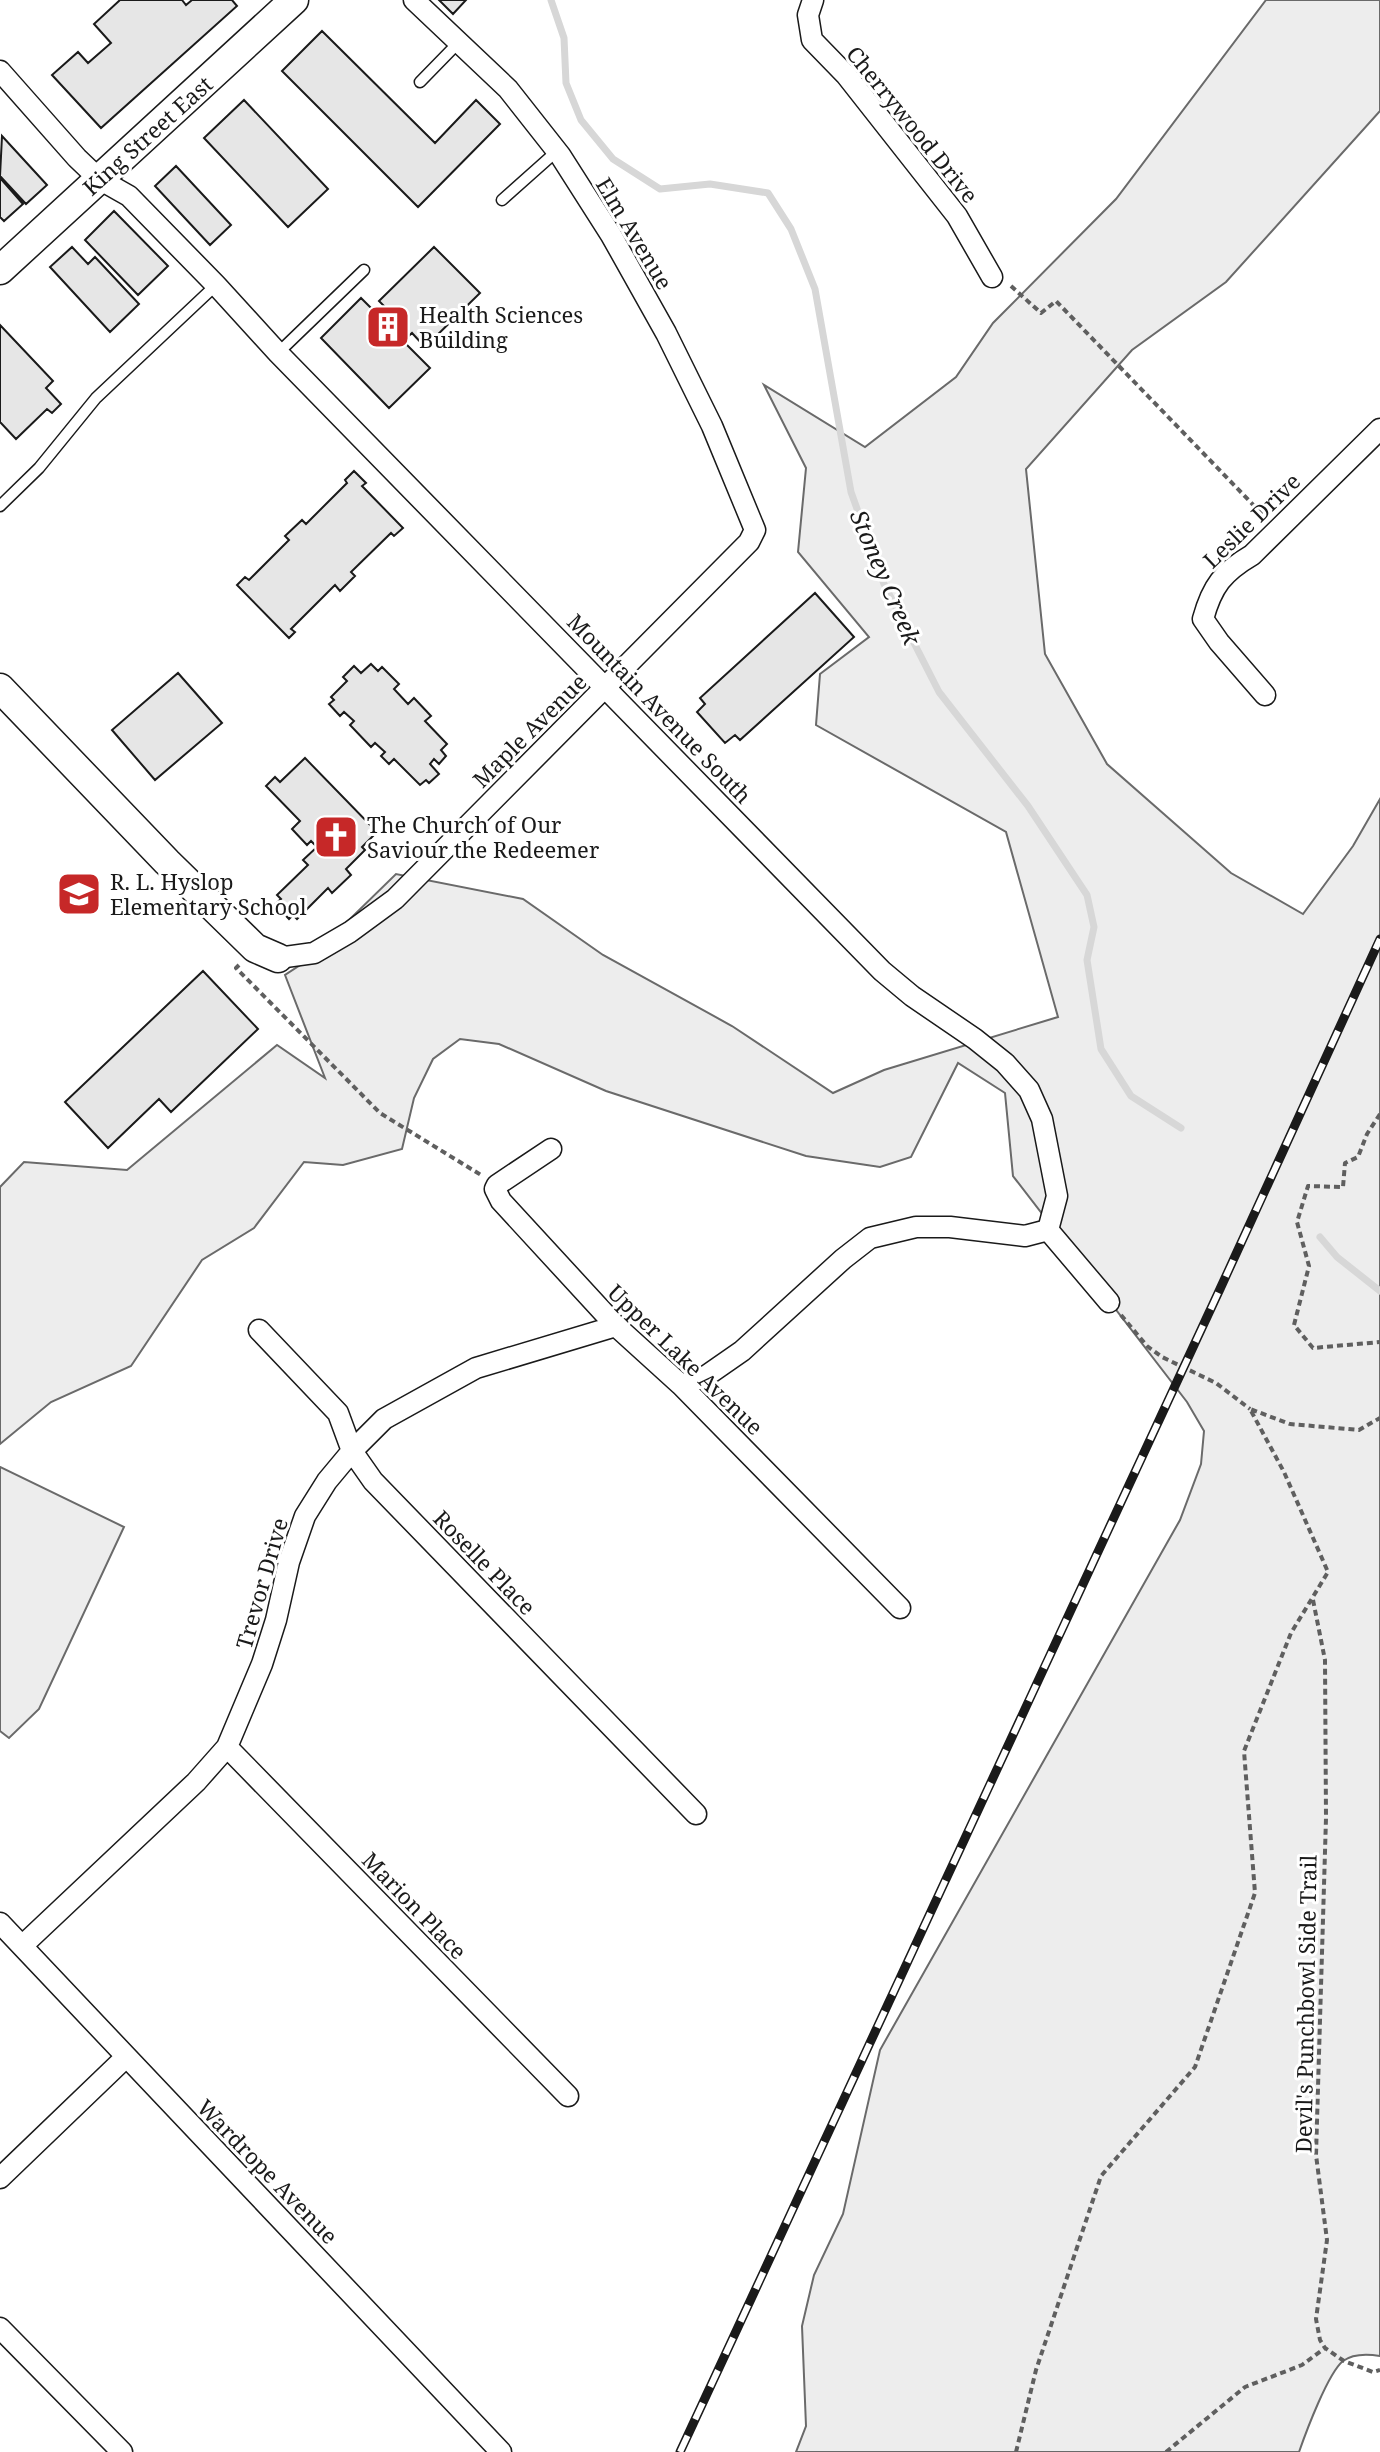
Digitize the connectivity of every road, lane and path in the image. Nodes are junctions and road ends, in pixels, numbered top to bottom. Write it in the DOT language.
graph roads {
  1 [pos="294,0"];
  2 [pos="414,0"];
  3 [pos="813,0"];
  4 [pos="459,42"];
  5 [pos="0,71"];
  6 [pos="420,82"];
  7 [pos="557,151"];
  8 [pos="99,179"];
  9 [pos="502,200"];
  10 [pos="0,270"];
  11 [pos="364,270"];
  12 [pos="992,277"];
  13 [pos="216,285"];
  14 [pos="278,353"];
  15 [pos="1380,429"];
  16 [pos="0,506"];
  17 [pos="1277,529"];
  18 [pos="755,530"];
  19 [pos="606,687"];
  20 [pos="0,688"];
  21 [pos="1265,695"];
  22 [pos="278,958"];
  23 [pos="236,968"];
  24 [pos="1380,1114"];
  25 [pos="551,1149"];
  26 [pos="497,1185"];
  27 [pos="1048,1230"];
  28 [pos="1109,1302"];
  29 [pos="616,1326"];
  30 [pos="259,1330"];
  31 [pos="1380,1342"];
  32 [pos="681,1385"];
  33 [pos="1250,1409"];
  34 [pos="1380,1418"];
  35 [pos="352,1451"];
  36 [pos="1312,1598"];
  37 [pos="900,1608"];
  38 [pos="227,1747"];
  39 [pos="696,1814"];
  40 [pos="0,1923"];
  41 [pos="22,1946"];
  42 [pos="126,2057"];
  43 [pos="568,2096"];
  44 [pos="0,2178"];
  45 [pos="0,2328"];
  46 [pos="1325,2348"];
  47 [pos="1380,2370"];
  48 [pos="482,2443"];
  49 [pos="122,2452"];
  50 [pos="501,2452"];
  51 [pos="1016,2452"];
  52 [pos="1166,2452"];
  1 -- 8 [label="main road, King Street East"];
  2 -- 4 [label="street, Elm Avenue"];
  3 -- 12 [label="street, Cherrywood Drive"];
  4 -- 6 [label="lane"];
  4 -- 7 [label="street, Elm Avenue"];
  5 -- 8 [label="street, Mountain Avenue South"];
  7 -- 9 [label="lane"];
  7 -- 18 [label="street, Elm Avenue"];
  8 -- 10 [label="main road, King Street East"];
  8 -- 13 [label="street, Mountain Avenue South"];
  11 -- 14 [label="lane"];
  12 -- 17 [label="path"];
  13 -- 14 [label="street, Mountain Avenue South"];
  13 -- 16 [label="lane"];
  14 -- 19 [label="street, Mountain Avenue South"];
  15 -- 17 [label="street, Leslie Drive"];
  17 -- 21 [label="street, Leslie Drive"];
  18 -- 19 [label="street, Maple Avenue"];
  19 -- 22 [label="street, Maple Avenue"];
  19 -- 27 [label="street, Mountain Avenue South"];
  20 -- 22 [label="main road"];
  23 -- 26 [label="path"];
  24 -- 31 [label="path"];
  25 -- 26 [label="street"];
  26 -- 29 [label="street, Upper Lake Avenue"];
  27 -- 28 [label="street"];
  27 -- 32 [label="street"];
  28 -- 33 [label="path"];
  29 -- 32 [label="street, Upper Lake Avenue"];
  29 -- 35 [label="street, Trevor Drive"];
  30 -- 35 [label="street, Roselle Place"];
  32 -- 37 [label="street, Upper Lake Avenue"];
  33 -- 34 [label="path"];
  33 -- 36 [label="path"];
  35 -- 38 [label="street, Trevor Drive"];
  35 -- 39 [label="street, Roselle Place"];
  36 -- 46 [label="path, Devil's Punchbowl Side Trail"];
  36 -- 51 [label="path"];
  38 -- 41 [label="street, Trevor Drive"];
  38 -- 43 [label="street, Marion Place"];
  40 -- 41 [label="street, Wardrope Avenue"];
  41 -- 42 [label="street, Wardrope Avenue"];
  42 -- 44 [label="street"];
  42 -- 48 [label="street, Wardrope Avenue"];
  45 -- 49 [label="street"];
  46 -- 47 [label="path"];
  46 -- 52 [label="path"];
  48 -- 50 [label="street, Wardrope Avenue"];
}
